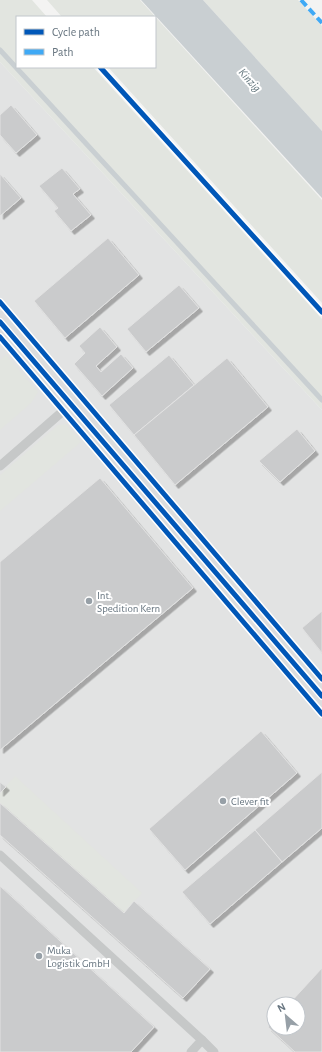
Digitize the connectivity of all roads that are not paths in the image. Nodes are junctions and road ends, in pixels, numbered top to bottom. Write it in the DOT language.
graph roads {
  1 [pos="0,322"];
  2 [pos="70,405"];
  3 [pos="0,466"];
  4 [pos="322,696"];
  5 [pos="0,855"];
  6 [pos="202,1040"];
  7 [pos="191,1052"];
  8 [pos="214,1052"];
  1 -- 2 [label="street"];
  2 -- 3 [label="lane"];
  2 -- 4 [label="street"];
  5 -- 6 [label="lane"];
  6 -- 7 [label="lane"];
  6 -- 8 [label="lane"];
}
